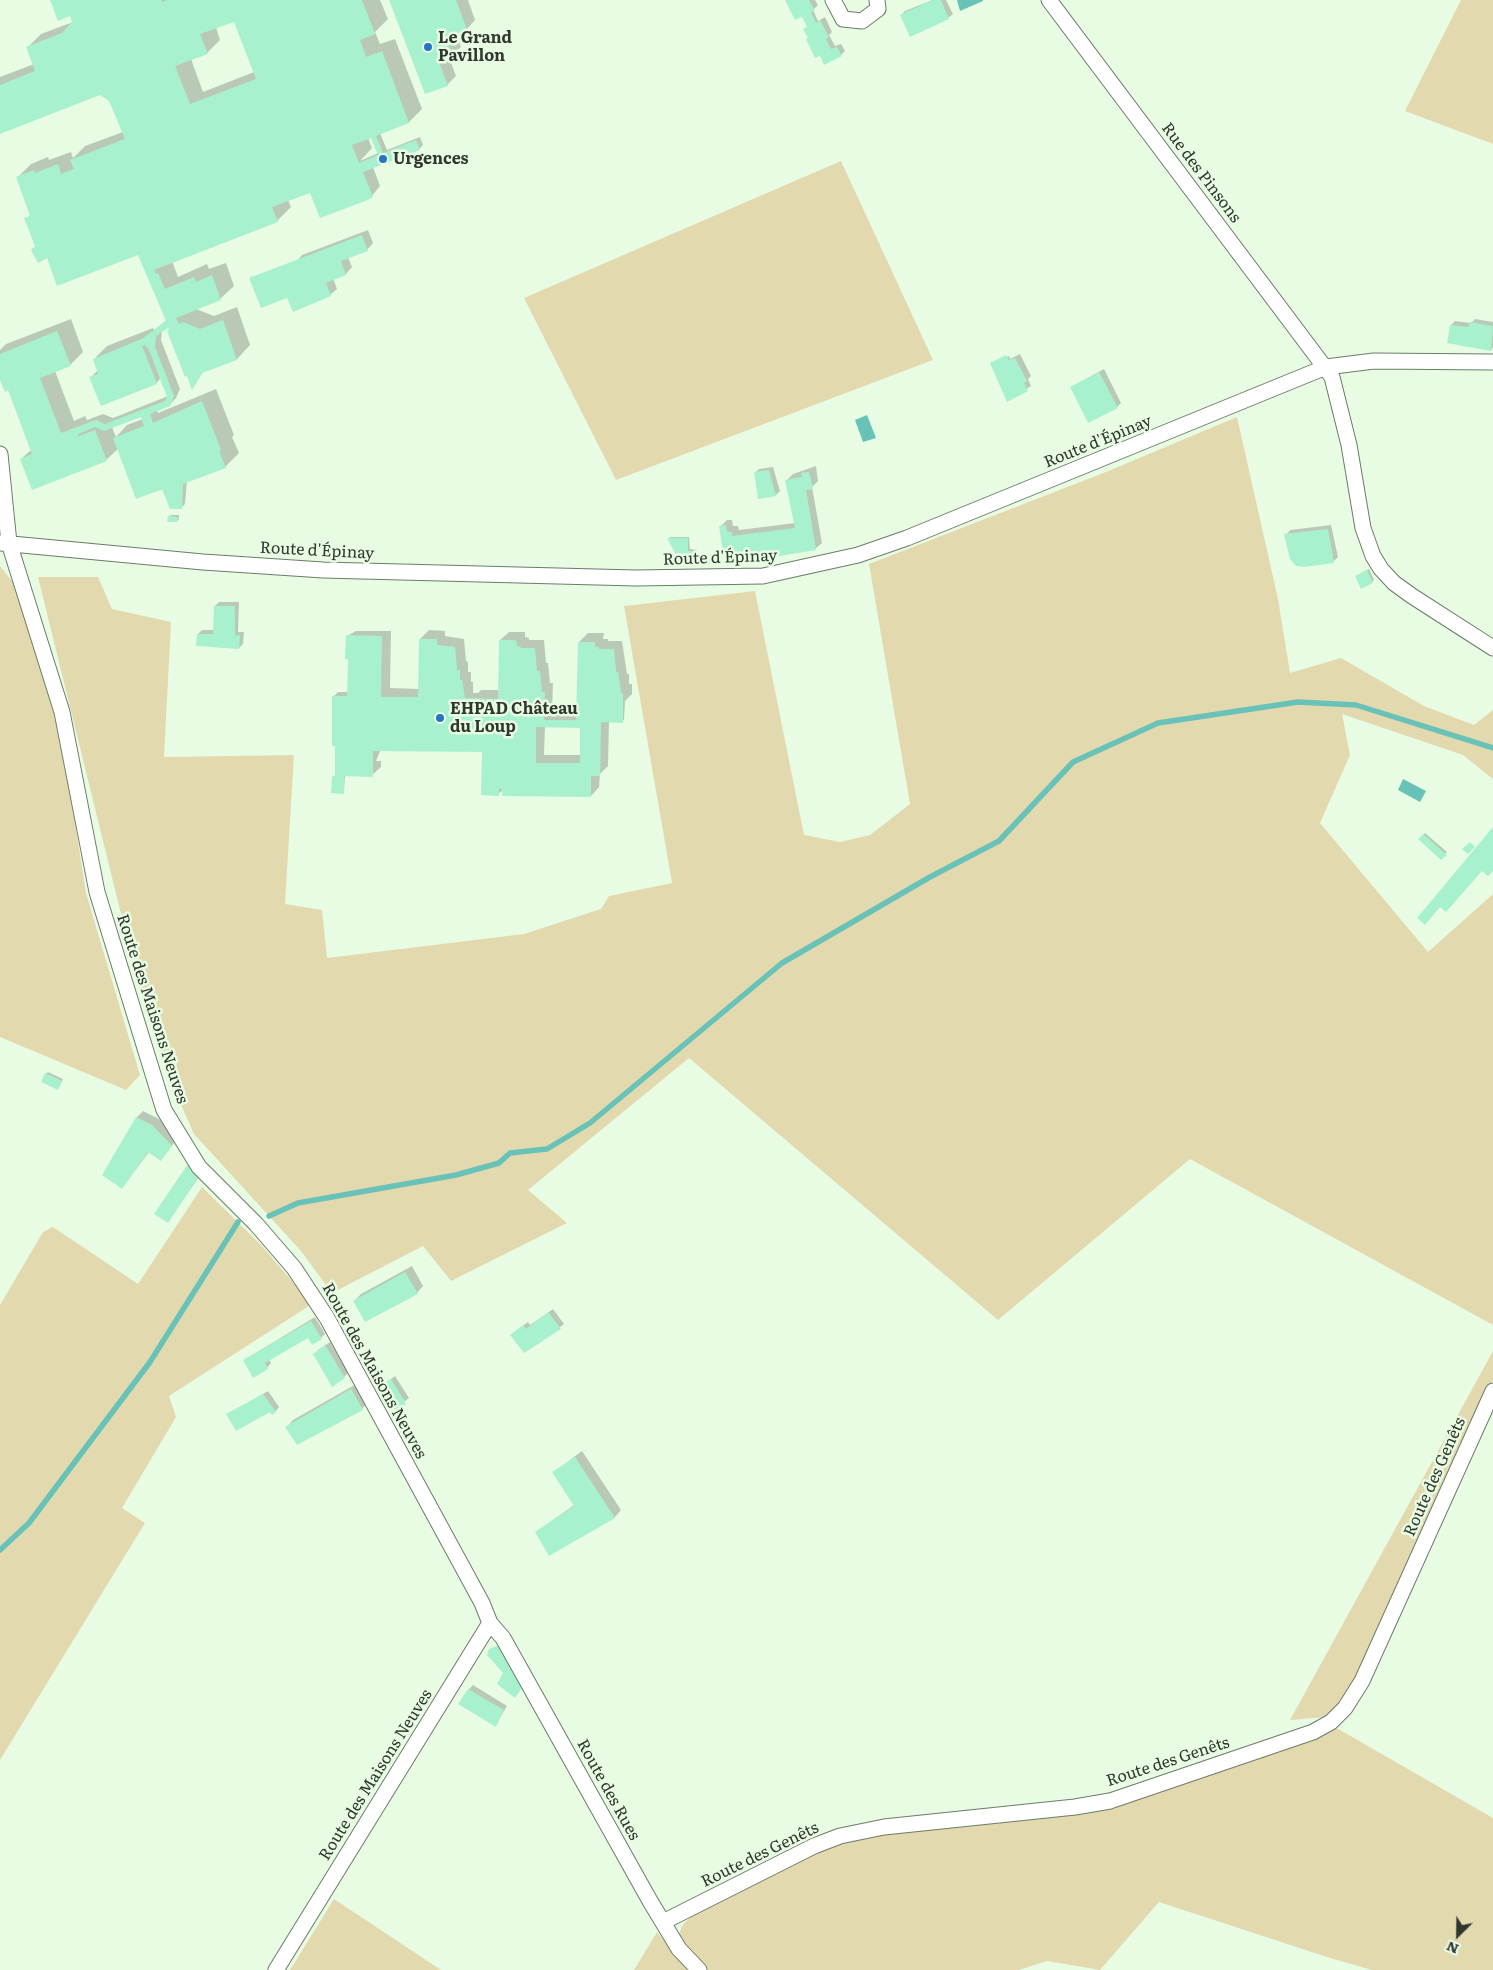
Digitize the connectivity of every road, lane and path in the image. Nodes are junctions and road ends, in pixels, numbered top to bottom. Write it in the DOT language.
graph roads {
  1 [pos="833,0"];
  2 [pos="877,0"];
  3 [pos="1048,0"];
  4 [pos="1493,362"];
  5 [pos="1326,367"];
  6 [pos="0,454"];
  7 [pos="5,543"];
  8 [pos="1493,648"];
  9 [pos="1493,1391"];
  10 [pos="490,1623"];
  11 [pos="663,1922"];
  12 [pos="276,1970"];
  13 [pos="699,1970"];
  1 -- 2 [label="street"];
  3 -- 5 [label="street, Rue des Pinsons"];
  4 -- 5 [label="street, Route d'Épinay"];
  5 -- 7 [label="street, Route d'Épinay"];
  5 -- 8 [label="street, Rue des Pinsons"];
  6 -- 7 [label="street, Route des Maisons Neuves"];
  7 -- 10 [label="street, Route des Maisons Neuves"];
  9 -- 11 [label="street, Route des Genêts"];
  10 -- 11 [label="street, Route des Rues"];
  10 -- 12 [label="street, Route des Maisons Neuves"];
  11 -- 13 [label="street, Route des Rues"];
}
